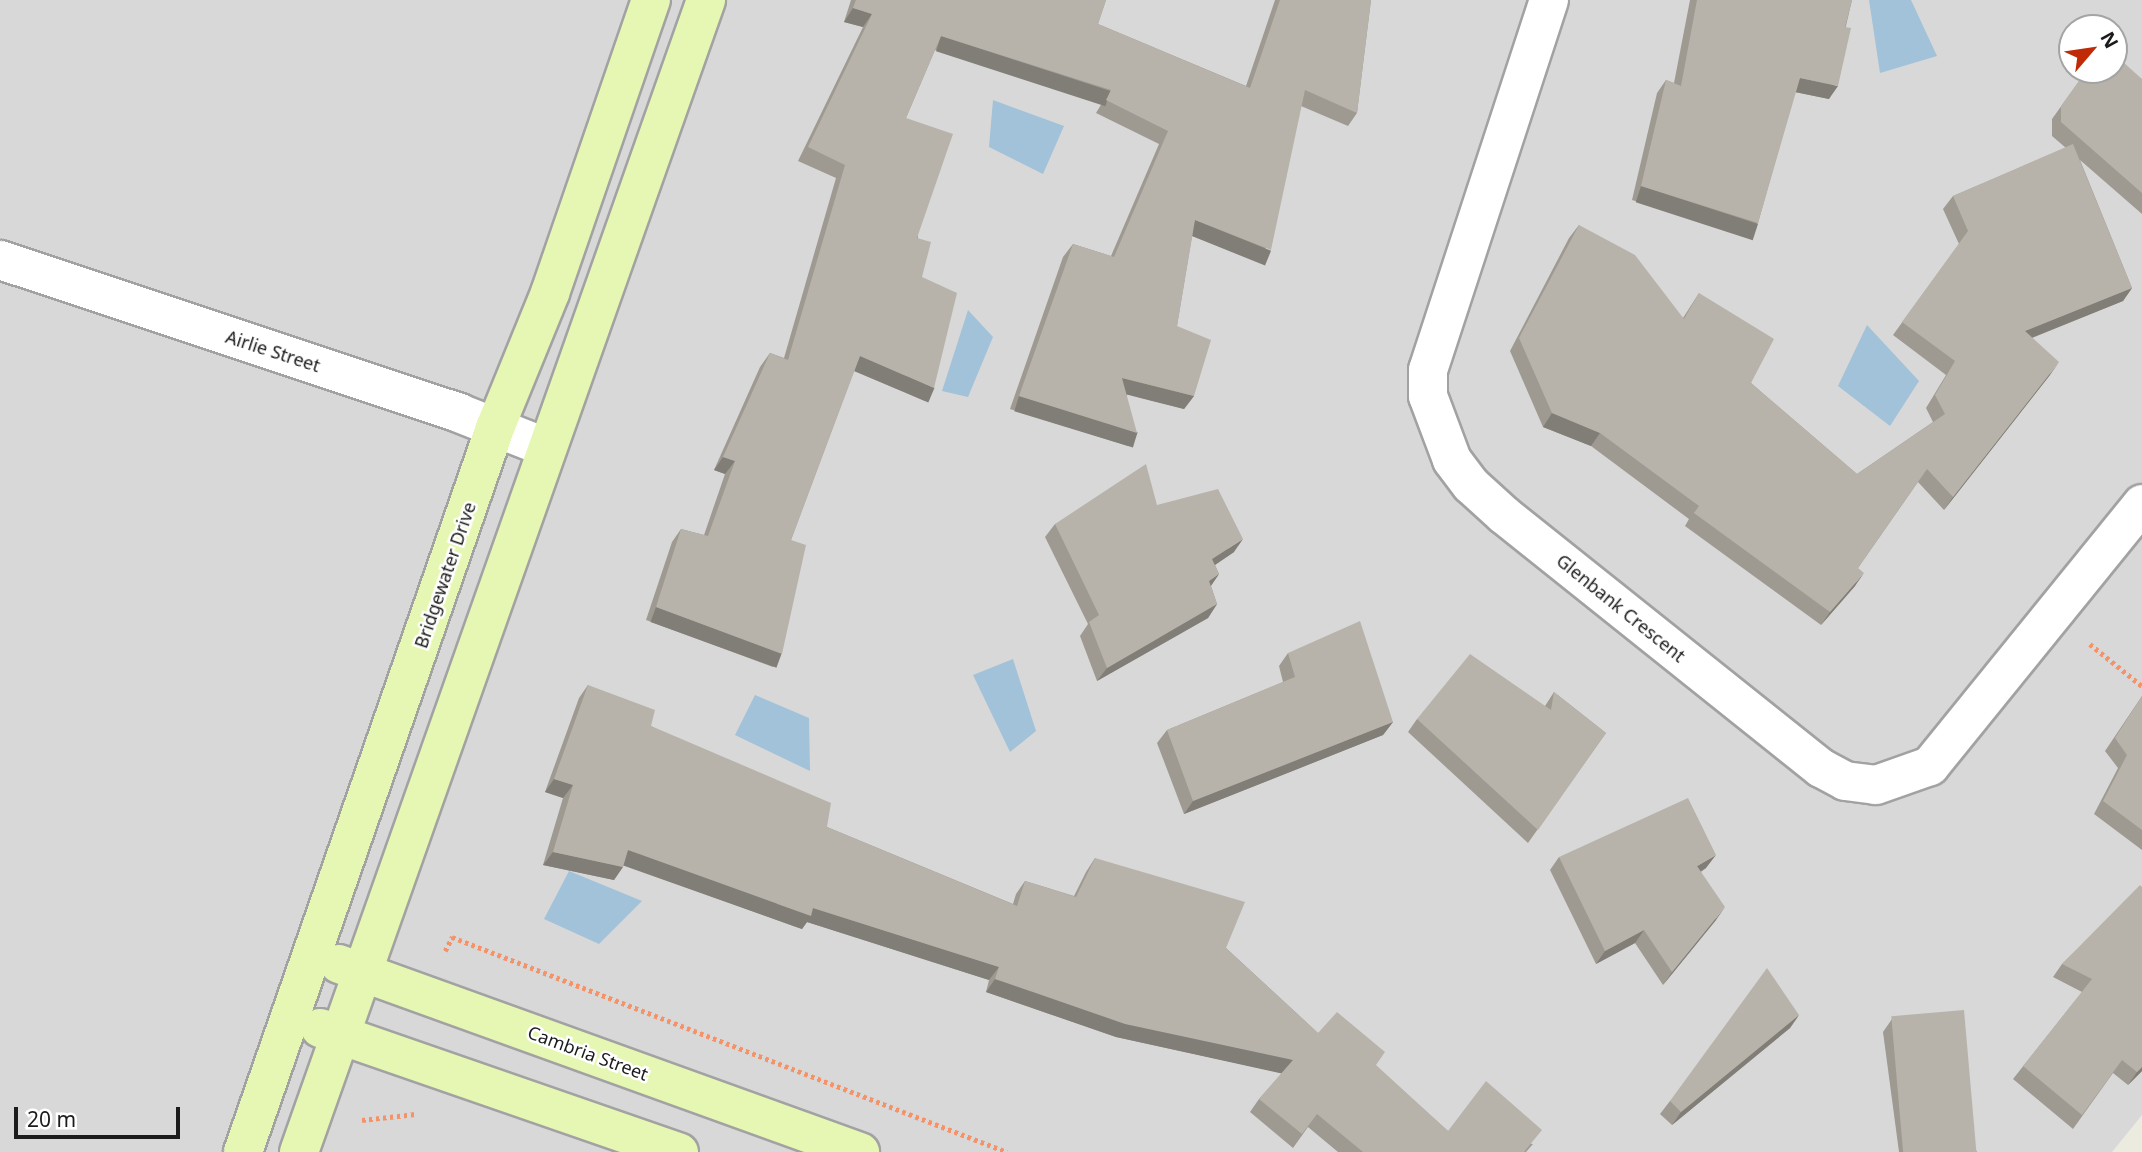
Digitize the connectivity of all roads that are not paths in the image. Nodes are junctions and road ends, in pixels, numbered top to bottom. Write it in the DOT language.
graph roads {
  1 [pos="651,0"];
  2 [pos="706,0"];
  3 [pos="1549,0"];
  4 [pos="0,260"];
  5 [pos="495,428"];
  6 [pos="545,447"];
  7 [pos="2142,504"];
  8 [pos="314,955"];
  9 [pos="363,973"];
  10 [pos="292,1018"];
  11 [pos="343,1036"];
  12 [pos="243,1152"];
  13 [pos="299,1152"];
  14 [pos="679,1152"];
  15 [pos="860,1152"];
  1 -- 5 [label="street, Bridgewater Drive"];
  2 -- 6 [label="street"];
  3 -- 7 [label="street, Glenbank Crescent"];
  4 -- 5 [label="street, Airlie Street"];
  5 -- 6 [label="street, Airlie Street"];
  5 -- 8 [label="street, Bridgewater Drive"];
  6 -- 9 [label="street"];
  8 -- 9 [label="street, Cambria Street"];
  8 -- 10 [label="street, Bridgewater Drive"];
  9 -- 11 [label="street"];
  9 -- 15 [label="street, Cambria Street"];
  10 -- 11 [label="street"];
  10 -- 12 [label="street, Bridgewater Drive"];
  11 -- 13 [label="street"];
  11 -- 14 [label="street"];
}
